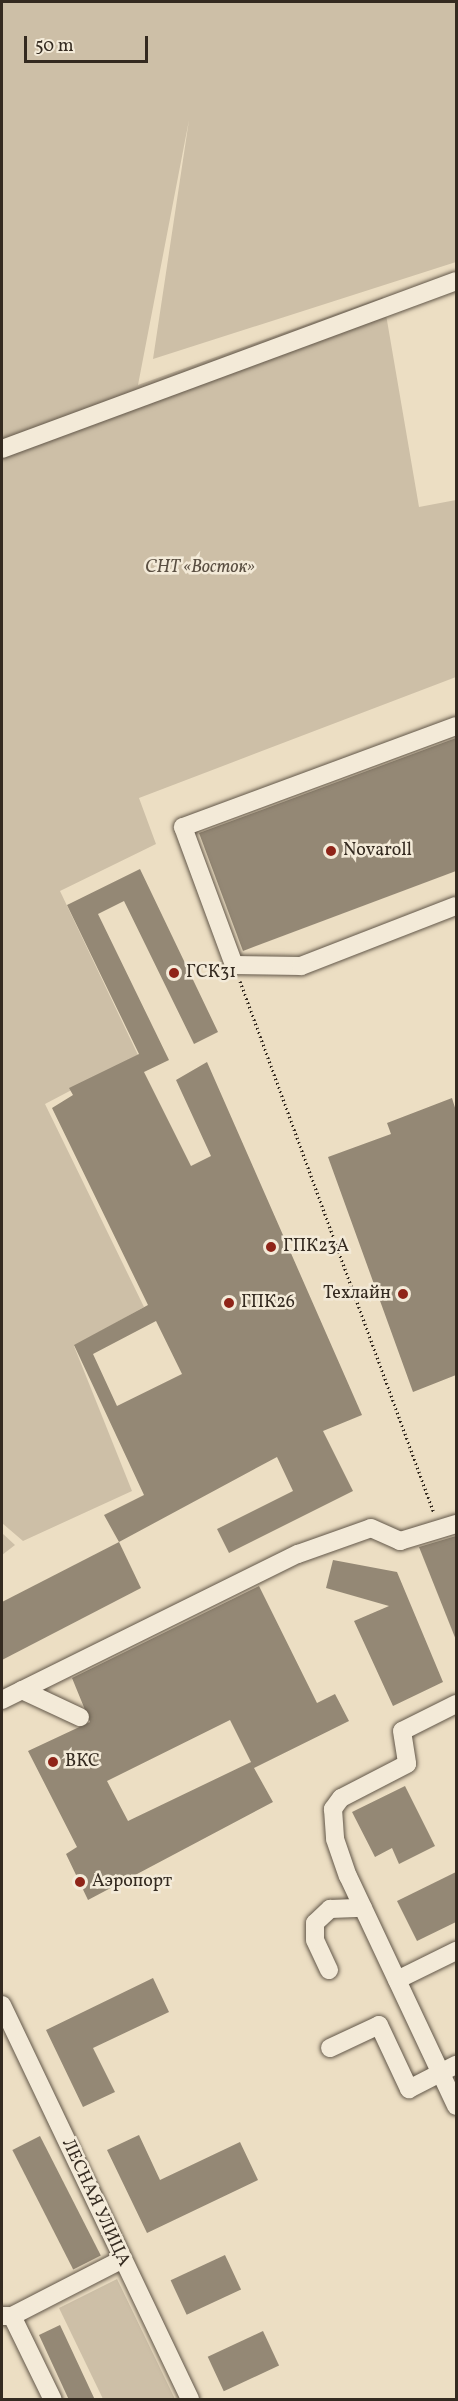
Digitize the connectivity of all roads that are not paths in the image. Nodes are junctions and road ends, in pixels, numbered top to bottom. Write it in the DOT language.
graph roads {
  1 [pos="456,281"];
  2 [pos="2,449"];
  3 [pos="456,726"];
  4 [pos="456,906"];
  5 [pos="448,1527"];
  6 [pos="22,1690"];
  7 [pos="2,1700"];
  8 [pos="456,1704"];
  9 [pos="80,1717"];
  10 [pos="363,1908"];
  11 [pos="456,1950"];
  12 [pos="329,1970"];
  13 [pos="397,1980"];
  14 [pos="2,2005"];
  15 [pos="330,2048"];
  16 [pos="449,2069"];
  17 [pos="456,2106"];
  18 [pos="122,2260"];
  19 [pos="7,2316"];
  20 [pos="53,2400"];
  21 [pos="190,2400"];
  1 -- 2 [label="street"];
  3 -- 4 [label="street"];
  5 -- 6 [label="street"];
  6 -- 7 [label="street"];
  6 -- 9 [label="street"];
  8 -- 10 [label="street"];
  10 -- 12 [label="street"];
  10 -- 13 [label="street"];
  11 -- 13 [label="street"];
  13 -- 16 [label="street"];
  14 -- 18 [label="street, ЛЕСНАЯ УЛИЦА"];
  15 -- 16 [label="street"];
  16 -- 17 [label="street"];
  18 -- 19 [label="street"];
  18 -- 21 [label="street, ЛЕСНАЯ УЛИЦА"];
  19 -- 20 [label="street"];
}
